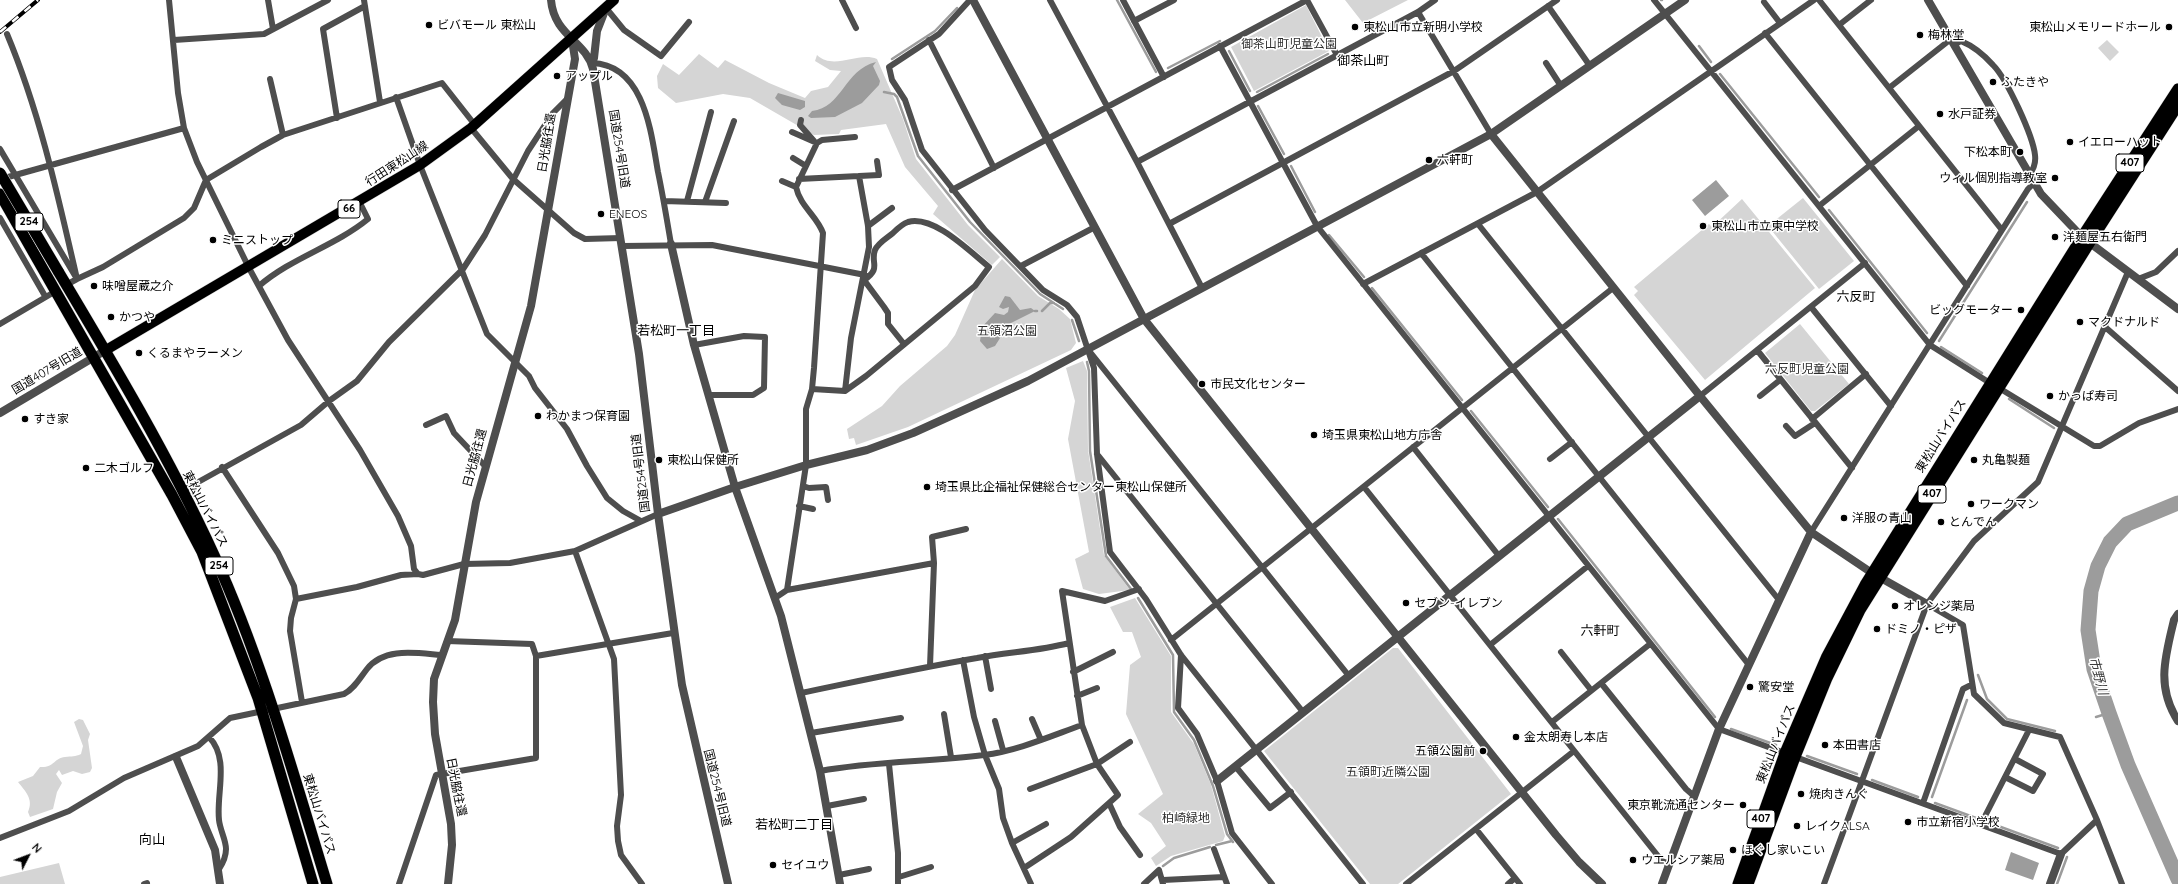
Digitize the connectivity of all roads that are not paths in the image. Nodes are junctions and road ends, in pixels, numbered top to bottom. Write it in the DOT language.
graph roads {
  1 [pos="169,0"];
  2 [pos="268,0"];
  3 [pos="328,0"];
  4 [pos="551,0"];
  5 [pos="614,0"];
  6 [pos="842,0"];
  7 [pos="970,0"];
  8 [pos="973,0"];
  9 [pos="1050,0"];
  10 [pos="1123,0"];
  11 [pos="1174,0"];
  12 [pos="1307,0"];
  13 [pos="1435,0"];
  14 [pos="1557,0"];
  15 [pos="1654,0"];
  16 [pos="1685,0"];
  17 [pos="1814,0"];
  18 [pos="1818,0"];
  19 [pos="1871,0"];
  20 [pos="1928,0"];
  21 [pos="1764,2"];
  22 [pos="364,3"];
  23 [pos="1548,6"];
  24 [pos="606,8"];
  25 [pos="1418,12"];
  26 [pos="1665,14"];
  27 [pos="1134,21"];
  28 [pos="689,22"];
  29 [pos="1780,23"];
  30 [pos="1839,25"];
  31 [pos="856,28"];
  32 [pos="273,29"];
  33 [pos="1765,33"];
  34 [pos="7,34"];
  35 [pos="572,39"];
  36 [pos="174,40"];
  37 [pos="929,40"];
  38 [pos="1953,42"];
  39 [pos="1220,46"];
  40 [pos="1337,55"];
  41 [pos="592,63"];
  42 [pos="1546,63"];
  43 [pos="1590,66"];
  44 [pos="1711,71"];
  45 [pos="1454,72"];
  46 [pos="1164,77"];
  47 [pos="270,79"];
  48 [pos="1561,86"];
  49 [pos="1889,88"];
  50 [pos="2178,89"];
  51 [pos="396,97"];
  52 [pos="566,100"];
  53 [pos="1250,100"];
  54 [pos="380,102"];
  55 [pos="2178,105"];
  56 [pos="1107,107"];
  57 [pos="711,112"];
  58 [pos="337,118"];
  59 [pos="801,120"];
  60 [pos="734,121"];
  61 [pos="473,126"];
  62 [pos="1919,126"];
  63 [pos="184,128"];
  64 [pos="792,132"];
  65 [pos="1491,134"];
  66 [pos="283,135"];
  67 [pos="855,137"];
  68 [pos="1048,139"];
  69 [pos="816,143"];
  70 [pos="0,149"];
  71 [pos="793,158"];
  72 [pos="877,161"];
  73 [pos="1137,162"];
  74 [pos="1282,163"];
  75 [pos="51,165"];
  76 [pos="1870,165"];
  77 [pos="420,166"];
  78 [pos="806,166"];
  79 [pos="994,168"];
  80 [pos="0,173"];
  81 [pos="15,175"];
  82 [pos="2029,175"];
  83 [pos="859,176"];
  84 [pos="513,179"];
  85 [pos="799,179"];
  86 [pos="0,180"];
  87 [pos="206,180"];
  88 [pos="782,181"];
  89 [pos="2034,183"];
  90 [pos="796,188"];
  91 [pos="952,190"];
  92 [pos="1537,192"];
  93 [pos="0,194"];
  94 [pos="664,201"];
  95 [pos="687,201"];
  96 [pos="705,202"];
  97 [pos="360,203"];
  98 [pos="726,203"];
  99 [pos="1819,206"];
  100 [pos="892,208"];
  101 [pos="548,210"];
  102 [pos="0,218"];
  103 [pos="1169,224"];
  104 [pos="1478,224"];
  105 [pos="868,226"];
  106 [pos="1317,226"];
  107 [pos="1095,227"];
  108 [pos="2002,230"];
  109 [pos="2086,239"];
  110 [pos="622,242"];
  111 [pos="671,244"];
  112 [pos="2178,251"];
  113 [pos="1421,253"];
  114 [pos="1865,263"];
  115 [pos="820,266"];
  116 [pos="1021,266"];
  117 [pos="249,268"];
  118 [pos="463,269"];
  119 [pos="2128,272"];
  120 [pos="77,278"];
  121 [pos="864,278"];
  122 [pos="2138,279"];
  123 [pos="1363,284"];
  124 [pos="66,285"];
  125 [pos="259,286"];
  126 [pos="1967,286"];
  127 [pos="1202,288"];
  128 [pos="1613,288"];
  129 [pos="56,291"];
  130 [pos="45,296"];
  131 [pos="1811,307"];
  132 [pos="2178,309"];
  133 [pos="1144,319"];
  134 [pos="0,324"];
  135 [pos="2104,326"];
  136 [pos="1562,329"];
  137 [pos="904,344"];
  138 [pos="694,345"];
  139 [pos="1930,345"];
  140 [pos="1088,349"];
  141 [pos="106,350"];
  142 [pos="1757,350"];
  143 [pos="94,357"];
  144 [pos="515,363"];
  145 [pos="1512,368"];
  146 [pos="1866,374"];
  147 [pos="1780,380"];
  148 [pos="1994,386"];
  149 [pos="812,389"];
  150 [pos="845,391"];
  151 [pos="2178,391"];
  152 [pos="710,395"];
  153 [pos="1700,396"];
  154 [pos="1760,396"];
  155 [pos="329,401"];
  156 [pos="1891,406"];
  157 [pos="1463,408"];
  158 [pos="2178,409"];
  159 [pos="0,413"];
  160 [pos="1813,421"];
  161 [pos="426,425"];
  162 [pos="1786,426"];
  163 [pos="2062,427"];
  164 [pos="1648,437"];
  165 [pos="1572,442"];
  166 [pos="1413,447"];
  167 [pos="1097,454"];
  168 [pos="1550,460"];
  169 [pos="806,465"];
  170 [pos="485,466"];
  171 [pos="222,467"];
  172 [pos="1852,468"];
  173 [pos="1599,476"];
  174 [pos="803,486"];
  175 [pos="735,487"];
  176 [pos="1364,487"];
  177 [pos="182,491"];
  178 [pos="828,500"];
  179 [pos="800,506"];
  180 [pos="813,508"];
  181 [pos="658,514"];
  182 [pos="1548,516"];
  183 [pos="641,521"];
  184 [pos="966,529"];
  185 [pos="1311,529"];
  186 [pos="1811,532"];
  187 [pos="575,551"];
  188 [pos="1499,556"];
  189 [pos="934,563"];
  190 [pos="464,564"];
  191 [pos="1588,566"];
  192 [pos="1263,568"];
  193 [pos="418,574"];
  194 [pos="1876,575"];
  195 [pos="1139,589"];
  196 [pos="787,590"];
  197 [pos="1450,595"];
  198 [pos="775,598"];
  199 [pos="296,599"];
  200 [pos="1779,600"];
  201 [pos="1217,604"];
  202 [pos="1927,604"];
  203 [pos="2178,614"];
  204 [pos="673,633"];
  205 [pos="1398,636"];
  206 [pos="1171,640"];
  207 [pos="447,641"];
  208 [pos="1069,642"];
  209 [pos="1650,644"];
  210 [pos="609,645"];
  211 [pos="1490,645"];
  212 [pos="1112,652"];
  213 [pos="1561,652"];
  214 [pos="441,655"];
  215 [pos="1181,655"];
  216 [pos="536,656"];
  217 [pos="985,656"];
  218 [pos="963,660"];
  219 [pos="1749,665"];
  220 [pos="930,666"];
  221 [pos="1073,672"];
  222 [pos="1349,676"];
  223 [pos="1601,683"];
  224 [pos="1971,685"];
  225 [pos="1097,688"];
  226 [pos="992,689"];
  227 [pos="1591,690"];
  228 [pos="801,693"];
  229 [pos="1077,696"];
  230 [pos="302,702"];
  231 [pos="267,709"];
  232 [pos="1303,712"];
  233 [pos="944,714"];
  234 [pos="901,718"];
  235 [pos="1032,720"];
  236 [pos="995,721"];
  237 [pos="2178,721"];
  238 [pos="1552,722"];
  239 [pos="1082,725"];
  240 [pos="1719,729"];
  241 [pos="2029,730"];
  242 [pos="811,733"];
  243 [pos="209,737"];
  244 [pos="1040,740"];
  245 [pos="1130,742"];
  246 [pos="1003,750"];
  247 [pos="1257,750"];
  248 [pos="1574,750"];
  249 [pos="984,755"];
  250 [pos="1790,755"];
  251 [pos="176,757"];
  252 [pos="951,757"];
  253 [pos="2015,759"];
  254 [pos="890,764"];
  255 [pos="1097,764"];
  256 [pos="1236,767"];
  257 [pos="820,771"];
  258 [pos="441,774"];
  259 [pos="2005,777"];
  260 [pos="1218,781"];
  261 [pos="1861,781"];
  262 [pos="1030,789"];
  263 [pos="1291,792"];
  264 [pos="1522,792"];
  265 [pos="1694,796"];
  266 [pos="864,799"];
  267 [pos="1108,803"];
  268 [pos="1923,803"];
  269 [pos="827,806"];
  270 [pos="2097,820"];
  271 [pos="1046,824"];
  272 [pos="1981,824"];
  273 [pos="1476,829"];
  274 [pos="0,838"];
  275 [pos="1012,843"];
  276 [pos="1214,849"];
  277 [pos="2061,854"];
  278 [pos="1140,855"];
  279 [pos="1669,864"];
  280 [pos="931,867"];
  281 [pos="1024,868"];
  282 [pos="219,869"];
  283 [pos="869,869"];
  284 [pos="839,875"];
  285 [pos="1224,877"];
  286 [pos="1515,878"];
  287 [pos="899,881"];
  288 [pos="1163,882"];
  289 [pos="1270,882"];
  290 [pos="220,884"];
  291 [pos="313,884"];
  292 [pos="327,884"];
  293 [pos="399,884"];
  294 [pos="448,884"];
  295 [pos="642,884"];
  296 [pos="728,884"];
  297 [pos="840,884"];
  298 [pos="1031,884"];
  299 [pos="1144,884"];
  300 [pos="1227,884"];
  301 [pos="1262,884"];
  302 [pos="1364,884"];
  303 [pos="1406,884"];
  304 [pos="1508,884"];
  305 [pos="1520,884"];
  306 [pos="1602,884"];
  307 [pos="1662,884"];
  308 [pos="1738,884"];
  309 [pos="1748,884"];
  310 [pos="1824,884"];
  311 [pos="2050,884"];
  312 [pos="2122,884"];
  1 -- 36 [label="street"];
  2 -- 32 [label="street"];
  3 -- 32 [label="street"];
  4 -- 35 [label="street"];
  5 -- 24 [label="main road, 行田東松山線 / 66"];
  6 -- 31 [label="street"];
  7 -- 37 [label="street"];
  8 -- 68 [label="street"];
  9 -- 56 [label="street"];
  10 -- 27 [label="street"];
  11 -- 27 [label="street"];
  12 -- 39 [label="street"];
  12 -- 40 [label="street"];
  13 -- 25 [label="street"];
  14 -- 23 [label="street"];
  15 -- 26 [label="street"];
  16 -- 26 [label="street"];
  17 -- 29 [label="street"];
  18 -- 30 [label="street"];
  19 -- 30 [label="street"];
  20 -- 38 [label="street"];
  21 -- 29 [label="street"];
  22 -- 54 [label="street"];
  22 -- 58 [label="street"];
  23 -- 43 [label="street"];
  23 -- 45 [label="street"];
  24 -- 28 [label="street"];
  24 -- 35 [label="main road, 行田東松山線 / 66"];
  24 -- 41 [label="street"];
  25 -- 40 [label="street"];
  25 -- 45 [label="street"];
  26 -- 43 [label="street"];
  26 -- 44 [label="street"];
  27 -- 46 [label="street"];
  29 -- 33 [label="street"];
  30 -- 49 [label="street"];
  32 -- 36 [label="street"];
  33 -- 44 [label="street"];
  33 -- 76 [label="street"];
  34 -- 75 [label="street"];
  35 -- 41 [label="street"];
  35 -- 52 [label="street, 日光脇往還"];
  35 -- 61 [label="main road, 行田東松山線 / 66"];
  36 -- 63 [label="street"];
  37 -- 79 [label="street"];
  37 -- 91 [label="street"];
  38 -- 49 [label="street"];
  38 -- 82 [label="street"];
  38 -- 82 [label="street"];
  39 -- 46 [label="street"];
  39 -- 53 [label="street"];
  40 -- 53 [label="street"];
  41 -- 94 [label="street"];
  41 -- 110 [label="street, 国道254号旧道"];
  42 -- 48 [label="street"];
  43 -- 48 [label="street"];
  44 -- 92 [label="street"];
  44 -- 99 [label="street"];
  45 -- 65 [label="street"];
  45 -- 74 [label="street"];
  46 -- 56 [label="street"];
  47 -- 66 [label="street"];
  48 -- 65 [label="street"];
  49 -- 62 [label="street"];
  50 -- 109 [label="highway, 東松山バイパス / 407"];
  51 -- 54 [label="street"];
  51 -- 61 [label="street"];
  51 -- 77 [label="street"];
  52 -- 84 [label="street"];
  52 -- 101 [label="street, 日光脇往還"];
  53 -- 73 [label="street"];
  53 -- 74 [label="street"];
  54 -- 58 [label="street"];
  55 -- 109 [label="highway, 東松山バイパス / 407"];
  56 -- 68 [label="street"];
  56 -- 73 [label="street"];
  57 -- 95 [label="street"];
  58 -- 66 [label="street"];
  59 -- 69 [label="street"];
  60 -- 96 [label="street"];
  61 -- 77 [label="main road, 行田東松山線 / 66"];
  61 -- 84 [label="street"];
  62 -- 76 [label="street"];
  62 -- 108 [label="street"];
  63 -- 75 [label="street"];
  63 -- 87 [label="street"];
  64 -- 69 [label="street"];
  65 -- 92 [label="street"];
  65 -- 106 [label="street"];
  66 -- 87 [label="street"];
  67 -- 69 [label="street"];
  68 -- 79 [label="street"];
  68 -- 107 [label="street"];
  69 -- 78 [label="street"];
  70 -- 81 [label="street"];
  71 -- 78 [label="street"];
  72 -- 83 [label="street"];
  73 -- 103 [label="street"];
  74 -- 103 [label="street"];
  74 -- 106 [label="street"];
  75 -- 81 [label="street"];
  75 -- 120 [label="street"];
  76 -- 99 [label="street"];
  76 -- 126 [label="street"];
  77 -- 97 [label="main road, 行田東松山線 / 66"];
  77 -- 118 [label="street"];
  78 -- 85 [label="street"];
  79 -- 91 [label="street"];
  80 -- 124 [label="highway, 東松山バイパス / 254, bridge"];
  81 -- 86 [label="street"];
  81 -- 120 [label="street"];
  82 -- 89 [label="street"];
  83 -- 85 [label="street"];
  83 -- 105 [label="street"];
  84 -- 101 [label="street"];
  84 -- 118 [label="street"];
  85 -- 90 [label="street"];
  87 -- 117 [label="street"];
  87 -- 120 [label="street"];
  88 -- 90 [label="street"];
  89 -- 108 [label="street"];
  89 -- 109 [label="street"];
  90 -- 115 [label="street"];
  91 -- 116 [label="street"];
  92 -- 104 [label="street"];
  92 -- 128 [label="street"];
  93 -- 129 [label="highway, 東松山バイパス / 254"];
  94 -- 95 [label="street"];
  94 -- 111 [label="street"];
  95 -- 96 [label="street"];
  96 -- 98 [label="street"];
  97 -- 117 [label="main road, 行田東松山線 / 66"];
  97 -- 125 [label="street"];
  99 -- 114 [label="street"];
  100 -- 105 [label="street"];
  101 -- 110 [label="street"];
  101 -- 144 [label="street, 日光脇往還"];
  102 -- 130 [label="street"];
  103 -- 127 [label="street"];
  104 -- 113 [label="street"];
  104 -- 136 [label="street"];
  105 -- 121 [label="street"];
  106 -- 123 [label="street"];
  106 -- 127 [label="street"];
  107 -- 116 [label="street"];
  107 -- 133 [label="street"];
  108 -- 126 [label="street"];
  109 -- 119 [label="street"];
  109 -- 148 [label="highway, 東松山バイパス / 407"];
  110 -- 111 [label="street"];
  110 -- 181 [label="street, 国道254号旧道"];
  111 -- 115 [label="street"];
  111 -- 138 [label="street"];
  112 -- 122 [label="street"];
  113 -- 123 [label="street"];
  113 -- 145 [label="street"];
  114 -- 131 [label="street"];
  114 -- 139 [label="street"];
  115 -- 121 [label="street"];
  115 -- 149 [label="street"];
  116 -- 140 [label="street"];
  117 -- 125 [label="street"];
  117 -- 141 [label="main road, 行田東松山線 / 66"];
  118 -- 144 [label="street"];
  118 -- 155 [label="street"];
  119 -- 122 [label="street"];
  119 -- 135 [label="street"];
  120 -- 124 [label="street"];
  121 -- 137 [label="street"];
  121 -- 137 [label="street"];
  121 -- 150 [label="street"];
  122 -- 132 [label="street"];
  123 -- 157 [label="street"];
  124 -- 141 [label="highway, 東松山バイパス / 254"];
  125 -- 155 [label="street"];
  126 -- 139 [label="street"];
  127 -- 133 [label="street"];
  128 -- 136 [label="street"];
  128 -- 153 [label="street"];
  129 -- 130 [label="street"];
  129 -- 143 [label="highway, 東松山バイパス / 254"];
  130 -- 134 [label="street"];
  131 -- 142 [label="street"];
  131 -- 146 [label="street"];
  133 -- 140 [label="street"];
  133 -- 185 [label="street"];
  135 -- 151 [label="street"];
  135 -- 163 [label="street"];
  136 -- 145 [label="street"];
  136 -- 164 [label="street"];
  137 -- 150 [label="street"];
  138 -- 152 [label="street"];
  138 -- 152 [label="street"];
  139 -- 148 [label="street"];
  139 -- 156 [label="street"];
  140 -- 167 [label="street"];
  140 -- 169 [label="street"];
  140 -- 192 [label="street"];
  141 -- 143 [label="street, 国道407号旧道"];
  141 -- 177 [label="highway, 東松山バイパス / 254"];
  142 -- 147 [label="street"];
  142 -- 153 [label="street"];
  143 -- 159 [label="street, 国道407号旧道"];
  143 -- 231 [label="highway, 東松山バイパス / 254"];
  144 -- 170 [label="street, 日光脇往還"];
  144 -- 183 [label="street"];
  145 -- 157 [label="street"];
  145 -- 165 [label="street"];
  146 -- 156 [label="street"];
  146 -- 160 [label="street"];
  147 -- 154 [label="street"];
  147 -- 160 [label="street"];
  148 -- 163 [label="street"];
  148 -- 194 [label="highway, 東松山バイパス / 407"];
  149 -- 150 [label="street"];
  149 -- 169 [label="street"];
  152 -- 175 [label="street"];
  153 -- 164 [label="street"];
  153 -- 186 [label="street"];
  155 -- 171 [label="street"];
  155 -- 193 [label="street"];
  156 -- 172 [label="street"];
  157 -- 166 [label="street"];
  157 -- 182 [label="street"];
  158 -- 163 [label="street"];
  160 -- 162 [label="street"];
  160 -- 172 [label="street"];
  161 -- 170 [label="street"];
  163 -- 202 [label="street"];
  164 -- 173 [label="street"];
  164 -- 200 [label="street"];
  165 -- 168 [label="street"];
  165 -- 173 [label="street"];
  166 -- 176 [label="street"];
  166 -- 188 [label="street"];
  167 -- 195 [label="street"];
  167 -- 201 [label="street"];
  169 -- 174 [label="street"];
  169 -- 175 [label="street"];
  170 -- 190 [label="street, 日光脇往還"];
  171 -- 177 [label="street"];
  171 -- 199 [label="street"];
  172 -- 186 [label="street"];
  173 -- 182 [label="street"];
  173 -- 219 [label="street"];
  174 -- 178 [label="street"];
  174 -- 179 [label="street"];
  175 -- 181 [label="street"];
  175 -- 198 [label="street"];
  176 -- 185 [label="street"];
  176 -- 197 [label="street"];
  177 -- 231 [label="highway, 東松山バイパス / 254"];
  179 -- 180 [label="street"];
  179 -- 196 [label="street"];
  181 -- 183 [label="street"];
  181 -- 204 [label="street, 国道254号旧道"];
  182 -- 188 [label="street"];
  182 -- 191 [label="street"];
  183 -- 187 [label="street"];
  184 -- 189 [label="street"];
  185 -- 192 [label="street"];
  185 -- 205 [label="street"];
  186 -- 194 [label="street"];
  186 -- 200 [label="street"];
  187 -- 190 [label="street"];
  187 -- 210 [label="street"];
  188 -- 197 [label="street"];
  189 -- 196 [label="street"];
  189 -- 220 [label="street"];
  190 -- 193 [label="street"];
  190 -- 207 [label="street, 日光脇往還"];
  191 -- 209 [label="street"];
  191 -- 211 [label="street"];
  192 -- 201 [label="street"];
  192 -- 222 [label="street"];
  193 -- 199 [label="street"];
  194 -- 202 [label="street"];
  194 -- 250 [label="highway, 東松山バイパス / 407"];
  195 -- 206 [label="street"];
  195 -- 208 [label="street"];
  196 -- 198 [label="street"];
  197 -- 205 [label="street"];
  197 -- 211 [label="street"];
  198 -- 228 [label="street"];
  199 -- 230 [label="street"];
  200 -- 219 [label="street"];
  201 -- 206 [label="street"];
  201 -- 232 [label="street"];
  202 -- 224 [label="street"];
  202 -- 261 [label="street"];
  203 -- 237 [label="street"];
  204 -- 210 [label="street"];
  204 -- 296 [label="street, 国道254号旧道"];
  205 -- 222 [label="street"];
  205 -- 264 [label="street"];
  206 -- 215 [label="street"];
  207 -- 214 [label="street, 日光脇往還"];
  207 -- 216 [label="street"];
  208 -- 217 [label="street"];
  208 -- 221 [label="street"];
  209 -- 223 [label="street"];
  209 -- 240 [label="street"];
  210 -- 216 [label="street"];
  210 -- 295 [label="street"];
  211 -- 238 [label="street"];
  212 -- 221 [label="street"];
  213 -- 227 [label="street"];
  214 -- 230 [label="street"];
  214 -- 258 [label="street, 日光脇往還"];
  215 -- 247 [label="street"];
  215 -- 260 [label="street"];
  216 -- 258 [label="street"];
  217 -- 218 [label="street"];
  217 -- 226 [label="street"];
  218 -- 220 [label="street"];
  218 -- 249 [label="street"];
  219 -- 240 [label="street"];
  220 -- 228 [label="street"];
  221 -- 229 [label="street"];
  222 -- 232 [label="street"];
  223 -- 227 [label="street"];
  223 -- 265 [label="street"];
  224 -- 241 [label="street"];
  224 -- 268 [label="street"];
  225 -- 229 [label="street"];
  227 -- 238 [label="street"];
  228 -- 242 [label="street"];
  229 -- 239 [label="street"];
  230 -- 231 [label="street"];
  231 -- 243 [label="street"];
  231 -- 291 [label="highway, 東松山バイパス / 254"];
  231 -- 292 [label="highway, 東松山バイパス / 254"];
  232 -- 247 [label="street"];
  233 -- 252 [label="street"];
  234 -- 242 [label="street"];
  235 -- 244 [label="street"];
  236 -- 246 [label="street"];
  238 -- 248 [label="street"];
  239 -- 244 [label="street"];
  239 -- 255 [label="street"];
  240 -- 250 [label="street"];
  240 -- 265 [label="street"];
  241 -- 253 [label="street"];
  241 -- 270 [label="street"];
  242 -- 257 [label="street"];
  243 -- 251 [label="street"];
  243 -- 282 [label="street"];
  244 -- 246 [label="street"];
  245 -- 255 [label="street"];
  246 -- 249 [label="street"];
  247 -- 256 [label="street"];
  247 -- 263 [label="street"];
  248 -- 264 [label="street"];
  248 -- 279 [label="street"];
  249 -- 252 [label="street"];
  249 -- 275 [label="street"];
  250 -- 261 [label="street"];
  250 -- 308 [label="highway, 東松山バイパス / 407"];
  250 -- 309 [label="highway, 東松山バイパス / 407"];
  251 -- 274 [label="street"];
  251 -- 282 [label="street"];
  252 -- 254 [label="street"];
  253 -- 259 [label="street"];
  253 -- 259 [label="street"];
  254 -- 257 [label="street"];
  254 -- 287 [label="street"];
  255 -- 262 [label="street"];
  255 -- 267 [label="street"];
  256 -- 260 [label="street"];
  256 -- 263 [label="street"];
  257 -- 269 [label="street"];
  258 -- 293 [label="street"];
  258 -- 294 [label="street, 日光脇往還"];
  259 -- 272 [label="street"];
  260 -- 289 [label="street"];
  261 -- 268 [label="street"];
  261 -- 310 [label="street"];
  263 -- 302 [label="street"];
  264 -- 273 [label="street"];
  264 -- 306 [label="street"];
  265 -- 279 [label="street"];
  266 -- 269 [label="street"];
  267 -- 278 [label="street"];
  267 -- 281 [label="street"];
  268 -- 272 [label="street"];
  269 -- 284 [label="street"];
  270 -- 277 [label="street"];
  270 -- 312 [label="street"];
  271 -- 275 [label="street"];
  272 -- 277 [label="street"];
  273 -- 286 [label="street"];
  273 -- 303 [label="street"];
  275 -- 281 [label="street"];
  276 -- 285 [label="street"];
  277 -- 311 [label="street"];
  279 -- 307 [label="street"];
  280 -- 287 [label="street"];
  281 -- 298 [label="street"];
  282 -- 290 [label="street"];
  283 -- 284 [label="street"];
  284 -- 297 [label="street"];
  285 -- 288 [label="street"];
  285 -- 300 [label="street"];
  286 -- 304 [label="street"];
  286 -- 305 [label="street"];
  288 -- 299 [label="street"];
  289 -- 301 [label="street"];
}
